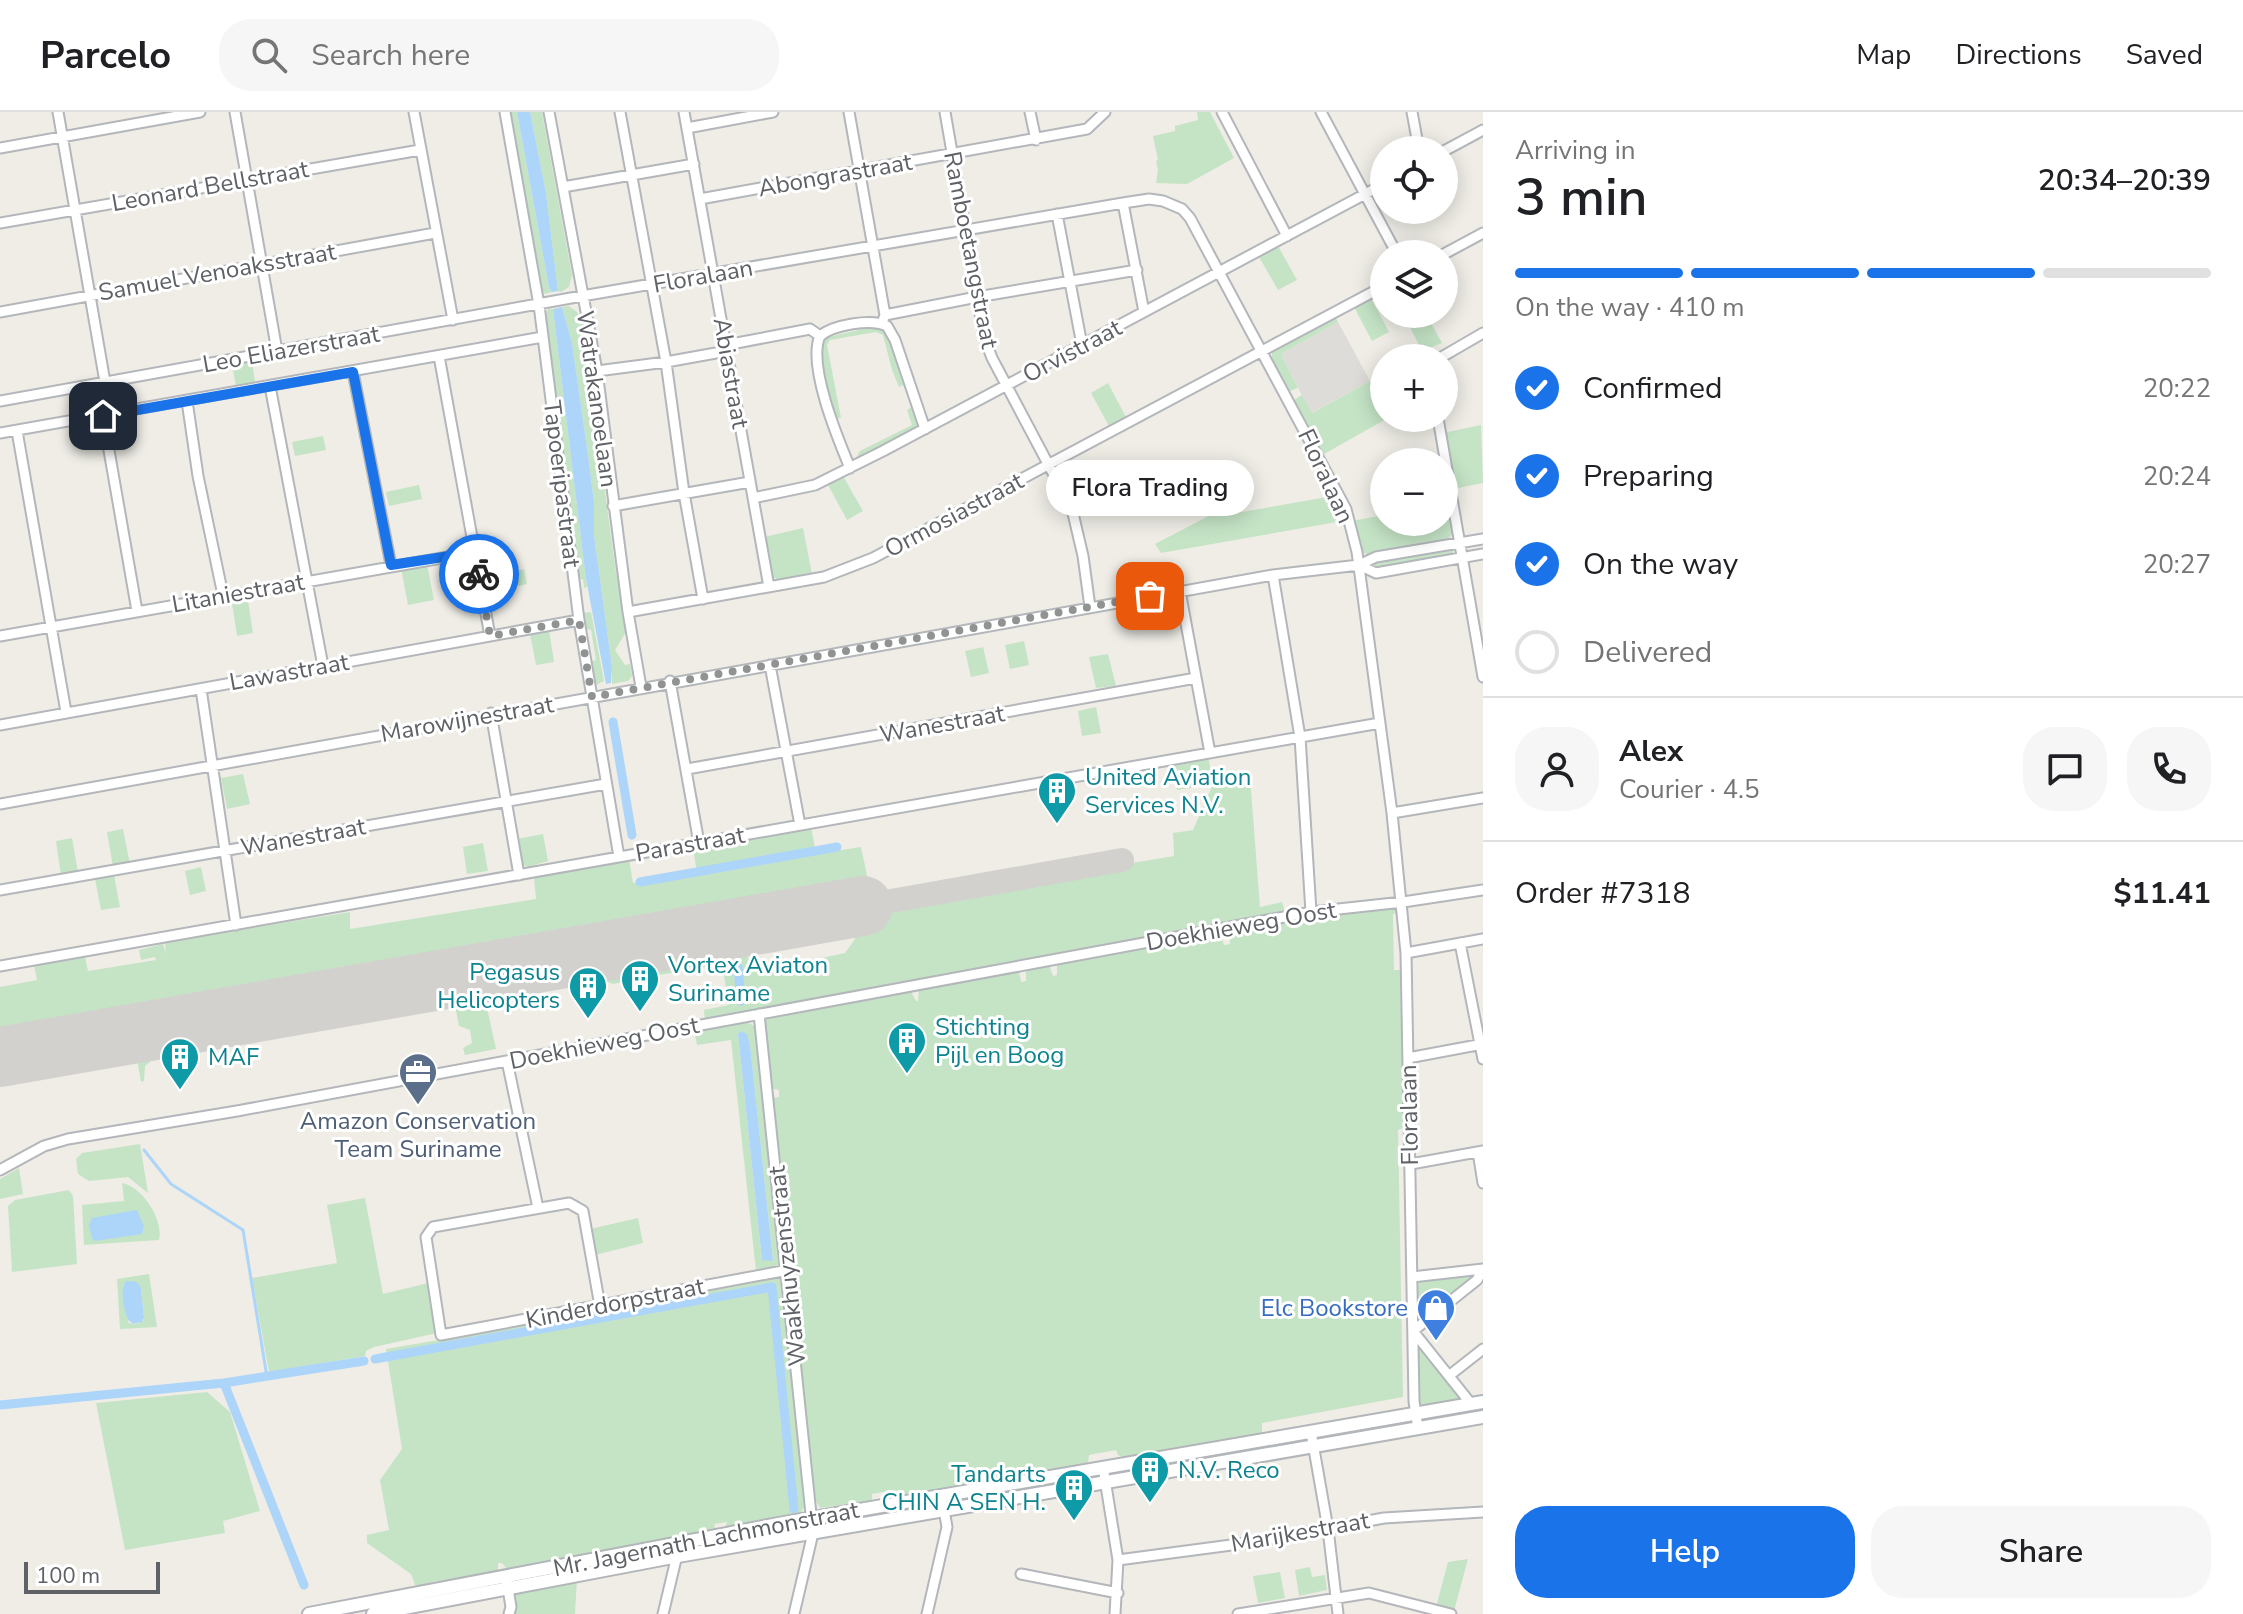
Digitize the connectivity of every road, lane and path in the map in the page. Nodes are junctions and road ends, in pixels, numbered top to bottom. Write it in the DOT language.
graph roads {
  1 [pos="58,112"];
  2 [pos="200,112"];
  3 [pos="235,112"];
  4 [pos="414,112"];
  5 [pos="505,112"];
  6 [pos="549,112"];
  7 [pos="620,112"];
  8 [pos="684,112"];
  9 [pos="773,112"];
  10 [pos="849,112"];
  11 [pos="945,112"];
  12 [pos="1030,112"];
  13 [pos="1105,112"];
  14 [pos="1222,112"];
  15 [pos="1321,112"];
  16 [pos="1412,112"];
  17 [pos="687,128"];
  18 [pos="1483,130"];
  19 [pos="1416,136"];
  20 [pos="63,137"];
  21 [pos="1036,140"];
  22 [pos="1458,143"];
  23 [pos="0,148"];
  24 [pos="420,150"];
  25 [pos="953,155"];
  26 [pos="694,164"];
  27 [pos="858,171"];
  28 [pos="631,174"];
  29 [pos="246,178"];
  30 [pos="563,187"];
  31 [pos="1370,192"];
  32 [pos="1366,194"];
  33 [pos="700,199"];
  34 [pos="1123,203"];
  35 [pos="75,211"];
  36 [pos="1057,214"];
  37 [pos="0,223"];
  38 [pos="965,231"];
  39 [pos="435,233"];
  40 [pos="1483,233"];
  41 [pos="1287,236"];
  42 [pos="1390,240"];
  43 [pos="1458,246"];
  44 [pos="872,247"];
  45 [pos="263,265"];
  46 [pos="1137,270"];
  47 [pos="1221,272"];
  48 [pos="713,273"];
  49 [pos="1070,282"];
  50 [pos="651,285"];
  51 [pos="1370,293"];
  52 [pos="91,295"];
  53 [pos="582,296"];
  54 [pos="977,297"];
  55 [pos="539,305"];
  56 [pos="0,312"];
  57 [pos="1144,312"];
  58 [pos="883,319"];
  59 [pos="453,320"];
  60 [pos="1483,333"];
  61 [pos="820,336"];
  62 [pos="543,337"];
  63 [pos="1082,345"];
  64 [pos="727,348"];
  65 [pos="1458,348"];
  66 [pos="1263,350"];
  67 [pos="277,351"];
  68 [pos="439,356"];
  69 [pos="666,362"];
  70 [pos="597,371"];
  71 [pos="353,372"];
  72 [pos="105,382"];
  73 [pos="270,386"];
  74 [pos="1007,386"];
  75 [pos="0,401"];
  76 [pos="187,401"];
  77 [pos="103,416"];
  78 [pos="925,429"];
  79 [pos="17,431"];
  80 [pos="1440,432"];
  81 [pos="0,433"];
  82 [pos="1048,465"];
  83 [pos="850,468"];
  84 [pos="750,482"];
  85 [pos="684,493"];
  86 [pos="753,498"];
  87 [pos="613,506"];
  88 [pos="1483,539"];
  89 [pos="1459,543"];
  90 [pos="476,552"];
  91 [pos="1483,554"];
  92 [pos="1462,558"];
  93 [pos="391,565"];
  94 [pos="1359,565"];
  95 [pos="1273,575"];
  96 [pos="306,580"];
  97 [pos="769,587"];
  98 [pos="1180,591"];
  99 [pos="223,595"];
  100 [pos="703,599"];
  101 [pos="1090,607"];
  102 [pos="137,611"];
  103 [pos="628,612"];
  104 [pos="579,620"];
  105 [pos="53,627"];
  106 [pos="0,636"];
  107 [pos="490,636"];
  108 [pos="770,665"];
  109 [pos="323,666"];
  110 [pos="1483,677"];
  111 [pos="1196,678"];
  112 [pos="670,681"];
  113 [pos="641,687"];
  114 [pos="201,689"];
  115 [pos="592,697"];
  116 [pos="66,712"];
  117 [pos="491,713"];
  118 [pos="1380,723"];
  119 [pos="0,725"];
  120 [pos="1300,737"];
  121 [pos="785,751"];
  122 [pos="1210,753"];
  123 [pos="213,765"];
  124 [pos="687,769"];
  125 [pos="606,784"];
  126 [pos="1483,798"];
  127 [pos="506,800"];
  128 [pos="0,804"];
  129 [pos="1392,813"];
  130 [pos="800,825"];
  131 [pos="699,843"];
  132 [pos="224,851"];
  133 [pos="619,857"];
  134 [pos="519,875"];
  135 [pos="0,890"];
  136 [pos="1483,890"];
  137 [pos="1403,902"];
  138 [pos="1311,912"];
  139 [pos="236,925"];
  140 [pos="1483,939"];
  141 [pos="1460,943"];
  142 [pos="1406,953"];
  143 [pos="0,966"];
  144 [pos="759,1014"];
  145 [pos="1482,1044"];
  146 [pos="1408,1058"];
  147 [pos="1483,1059"];
  148 [pos="507,1061"];
  149 [pos="1480,1152"];
  150 [pos="1411,1164"];
  151 [pos="0,1170"];
  152 [pos="1483,1183"];
  153 [pos="538,1208"];
  154 [pos="1483,1269"];
  155 [pos="788,1270"];
  156 [pos="1412,1277"];
  157 [pos="600,1306"];
  158 [pos="1413,1331"];
  159 [pos="1483,1349"];
  160 [pos="1450,1375"];
  161 [pos="1478,1404"];
  162 [pos="1416,1414"];
  163 [pos="1483,1417"];
  164 [pos="1418,1429"];
  165 [pos="1311,1432"];
  166 [pos="1313,1447"];
  167 [pos="1103,1467"];
  168 [pos="1106,1482"];
  169 [pos="942,1495"];
  170 [pos="944,1511"];
  171 [pos="1483,1512"];
  172 [pos="812,1518"];
  173 [pos="1328,1529"];
  174 [pos="813,1533"];
  175 [pos="678,1550"];
  176 [pos="1118,1560"];
  177 [pos="1021,1574"];
  178 [pos="507,1582"];
  179 [pos="1118,1593"];
  180 [pos="1335,1597"];
  181 [pos="1408,1602"];
  182 [pos="363,1608"];
  183 [pos="309,1614"];
  184 [pos="373,1614"];
  185 [pos="509,1614"];
  186 [pos="663,1614"];
  187 [pos="794,1614"];
  188 [pos="927,1614"];
  189 [pos="1115,1614"];
  190 [pos="1238,1614"];
  191 [pos="1338,1614"];
  192 [pos="1404,1614"];
  193 [pos="1451,1614"];
  1 -- 20 [label="street"];
  2 -- 20 [label="street"];
  3 -- 29 [label="street"];
  4 -- 24 [label="street"];
  5 -- 55 [label="street, Tapoeripastraat"];
  6 -- 30 [label="street, Watrakanoelaan"];
  7 -- 28 [label="street"];
  8 -- 17 [label="street, Abiastraat"];
  9 -- 17 [label="street"];
  10 -- 27 [label="street"];
  11 -- 25 [label="street, Ramboetangstraat"];
  12 -- 21 [label="street"];
  13 -- 21 [label="street, Abongrastraat"];
  14 -- 41 [label="street"];
  15 -- 32 [label="street"];
  16 -- 19 [label="street"];
  17 -- 26 [label="street, Abiastraat"];
  18 -- 22 [label="street"];
  20 -- 23 [label="street"];
  20 -- 35 [label="street"];
  21 -- 25 [label="street, Abongrastraat"];
  24 -- 29 [label="street, Leonard Bellstraat"];
  24 -- 39 [label="street"];
  25 -- 27 [label="street, Abongrastraat"];
  25 -- 38 [label="street, Ramboetangstraat"];
  26 -- 28 [label="street"];
  26 -- 33 [label="street, Abiastraat"];
  27 -- 33 [label="street, Abongrastraat"];
  27 -- 44 [label="street"];
  28 -- 30 [label="street"];
  28 -- 50 [label="street"];
  29 -- 35 [label="street, Leonard Bellstraat"];
  29 -- 45 [label="street"];
  30 -- 53 [label="street, Watrakanoelaan"];
  31 -- 32 [label="street, Orvistraat"];
  32 -- 41 [label="street, Orvistraat"];
  32 -- 42 [label="street"];
  33 -- 48 [label="street, Abiastraat"];
  34 -- 36 [label="street, Floralaan"];
  34 -- 46 [label="street"];
  34 -- 47 [label="street, Floralaan"];
  35 -- 37 [label="street, Leonard Bellstraat"];
  35 -- 52 [label="street"];
  36 -- 38 [label="street, Floralaan"];
  36 -- 49 [label="street"];
  38 -- 44 [label="street, Floralaan"];
  38 -- 54 [label="street, Ramboetangstraat"];
  39 -- 45 [label="street, Samuel Venoaksstraat"];
  39 -- 59 [label="street"];
  40 -- 43 [label="street"];
  41 -- 47 [label="street, Orvistraat"];
  44 -- 48 [label="street, Floralaan"];
  44 -- 58 [label="street"];
  45 -- 52 [label="street, Samuel Venoaksstraat"];
  45 -- 67 [label="street"];
  46 -- 49 [label="street"];
  46 -- 57 [label="street"];
  47 -- 57 [label="street, Orvistraat"];
  47 -- 66 [label="street, Floralaan"];
  48 -- 50 [label="street, Floralaan"];
  48 -- 64 [label="street, Abiastraat"];
  49 -- 54 [label="street"];
  49 -- 63 [label="street"];
  50 -- 53 [label="street, Floralaan"];
  50 -- 69 [label="street"];
  51 -- 66 [label="street, Ormosiastraat"];
  52 -- 56 [label="street, Samuel Venoaksstraat"];
  52 -- 72 [label="street"];
  53 -- 55 [label="street, Leo Eliazerstraat"];
  53 -- 70 [label="street, Watrakanoelaan"];
  54 -- 58 [label="street"];
  54 -- 74 [label="street, Ramboetangstraat"];
  55 -- 59 [label="street, Leo Eliazerstraat"];
  55 -- 62 [label="street, Tapoeripastraat"];
  57 -- 63 [label="street, Orvistraat"];
  58 -- 61 [label="street"];
  58 -- 78 [label="street"];
  59 -- 67 [label="street, Leo Eliazerstraat"];
  60 -- 65 [label="street"];
  61 -- 64 [label="street"];
  61 -- 83 [label="street"];
  62 -- 68 [label="street"];
  62 -- 104 [label="street, Tapoeripastraat"];
  63 -- 74 [label="street, Orvistraat"];
  64 -- 69 [label="street"];
  64 -- 84 [label="street, Abiastraat"];
  66 -- 82 [label="street, Ormosiastraat"];
  66 -- 94 [label="street, Floralaan"];
  67 -- 72 [label="street, Leo Eliazerstraat"];
  68 -- 71 [label="street"];
  68 -- 90 [label="street"];
  69 -- 70 [label="street"];
  69 -- 85 [label="street"];
  70 -- 87 [label="street, Watrakanoelaan"];
  71 -- 73 [label="street"];
  71 -- 93 [label="street"];
  72 -- 75 [label="street, Leo Eliazerstraat"];
  73 -- 76 [label="street"];
  73 -- 96 [label="street"];
  74 -- 78 [label="street, Orvistraat"];
  74 -- 82 [label="street, Ramboetangstraat"];
  76 -- 77 [label="street"];
  76 -- 99 [label="street"];
  77 -- 79 [label="street"];
  77 -- 102 [label="street"];
  78 -- 83 [label="street, Orvistraat"];
  79 -- 81 [label="street"];
  79 -- 105 [label="street"];
  80 -- 89 [label="street"];
  82 -- 97 [label="street, Ormosiastraat"];
  82 -- 101 [label="street, Ramboetangstraat"];
  83 -- 86 [label="street, Orvistraat"];
  84 -- 85 [label="street"];
  84 -- 86 [label="street, Abiastraat"];
  85 -- 87 [label="street"];
  85 -- 100 [label="street"];
  86 -- 97 [label="street, Abiastraat"];
  87 -- 103 [label="street, Watrakanoelaan"];
  88 -- 89 [label="street"];
  89 -- 92 [label="street"];
  89 -- 94 [label="street"];
  90 -- 93 [label="street, Litaniestraat"];
  90 -- 107 [label="street"];
  91 -- 92 [label="street"];
  92 -- 94 [label="street"];
  92 -- 110 [label="street"];
  93 -- 96 [label="street, Litaniestraat"];
  94 -- 95 [label="street, Marowijnestraat"];
  94 -- 118 [label="street, Floralaan"];
  95 -- 98 [label="street, Marowijnestraat"];
  95 -- 120 [label="street"];
  96 -- 99 [label="street, Litaniestraat"];
  96 -- 109 [label="street"];
  97 -- 100 [label="street, Ormosiastraat"];
  98 -- 101 [label="street, Marowijnestraat"];
  98 -- 111 [label="street"];
  99 -- 102 [label="street, Litaniestraat"];
  100 -- 103 [label="street, Ormosiastraat"];
  101 -- 108 [label="street, Marowijnestraat"];
  102 -- 105 [label="street, Litaniestraat"];
  103 -- 113 [label="street, Watrakanoelaan"];
  104 -- 107 [label="street, Lawastraat"];
  104 -- 115 [label="street, Tapoeripastraat"];
  105 -- 106 [label="street, Litaniestraat"];
  105 -- 116 [label="street"];
  107 -- 109 [label="street, Lawastraat"];
  108 -- 112 [label="street, Marowijnestraat"];
  108 -- 121 [label="street"];
  109 -- 114 [label="street, Lawastraat"];
  111 -- 121 [label="street, Wanestraat"];
  111 -- 122 [label="street"];
  112 -- 113 [label="street, Marowijnestraat"];
  112 -- 124 [label="street"];
  113 -- 115 [label="street, Marowijnestraat"];
  114 -- 116 [label="street, Lawastraat"];
  114 -- 123 [label="street"];
  115 -- 117 [label="street, Marowijnestraat"];
  115 -- 125 [label="street, Tapoeripastraat"];
  116 -- 119 [label="street, Lawastraat"];
  117 -- 123 [label="street, Marowijnestraat"];
  117 -- 127 [label="street"];
  118 -- 120 [label="street, Parastraat"];
  118 -- 129 [label="street, Floralaan"];
  120 -- 122 [label="street, Parastraat"];
  120 -- 138 [label="street"];
  121 -- 124 [label="street, Wanestraat"];
  121 -- 130 [label="street"];
  122 -- 130 [label="street, Parastraat"];
  123 -- 128 [label="street, Marowijnestraat"];
  123 -- 132 [label="street"];
  124 -- 131 [label="street"];
  125 -- 127 [label="street, Wanestraat"];
  125 -- 133 [label="street, Tapoeripastraat"];
  126 -- 129 [label="street"];
  127 -- 132 [label="street, Wanestraat"];
  127 -- 134 [label="street"];
  129 -- 137 [label="street, Floralaan"];
  130 -- 131 [label="street, Parastraat"];
  131 -- 133 [label="street, Parastraat"];
  132 -- 135 [label="street, Wanestraat"];
  132 -- 139 [label="street"];
  133 -- 134 [label="street, Parastraat"];
  134 -- 139 [label="street, Parastraat"];
  136 -- 137 [label="street, Doekhieweg Oost"];
  137 -- 138 [label="street, Doekhieweg Oost"];
  137 -- 142 [label="street, Floralaan"];
  138 -- 144 [label="street, Doekhieweg Oost"];
  139 -- 143 [label="street, Parastraat"];
  140 -- 141 [label="street"];
  141 -- 142 [label="street"];
  141 -- 145 [label="street"];
  142 -- 146 [label="street, Floralaan"];
  144 -- 148 [label="street, Doekhieweg Oost"];
  144 -- 155 [label="street, Waakhuyzenstraat"];
  145 -- 146 [label="street"];
  145 -- 147 [label="street"];
  146 -- 150 [label="street, Floralaan"];
  148 -- 151 [label="street, Doekhieweg Oost"];
  148 -- 153 [label="street"];
  149 -- 150 [label="street"];
  149 -- 152 [label="street"];
  150 -- 156 [label="street, Floralaan"];
  153 -- 157 [label="street"];
  153 -- 157 [label="street, Kinderdorpstraat"];
  154 -- 156 [label="street"];
  154 -- 158 [label="street"];
  155 -- 157 [label="street, Kinderdorpstraat"];
  155 -- 172 [label="street, Waakhuyzenstraat"];
  156 -- 158 [label="street, Floralaan"];
  158 -- 160 [label="street"];
  158 -- 162 [label="street, Floralaan"];
  159 -- 160 [label="street"];
  160 -- 161 [label="street"];
  161 -- 162 [label="main road, Mr. Jagernath Lachmonstraat"];
  162 -- 164 [label="street, Floralaan"];
  162 -- 165 [label="main road, Mr. Jagernath Lachmonstraat"];
  163 -- 164 [label="main road, Mr. Jagernath Lachmonstraat"];
  164 -- 166 [label="main road, Mr. Jagernath Lachmonstraat"];
  165 -- 166 [label="street"];
  165 -- 167 [label="main road, Mr. Jagernath Lachmonstraat"];
  166 -- 168 [label="main road, Mr. Jagernath Lachmonstraat"];
  166 -- 173 [label="street"];
  167 -- 168 [label="street"];
  167 -- 169 [label="main road, Mr. Jagernath Lachmonstraat"];
  168 -- 170 [label="main road, Mr. Jagernath Lachmonstraat"];
  168 -- 176 [label="street"];
  169 -- 170 [label="street"];
  169 -- 172 [label="main road, Mr. Jagernath Lachmonstraat"];
  170 -- 174 [label="main road, Mr. Jagernath Lachmonstraat"];
  170 -- 188 [label="street"];
  171 -- 173 [label="street, Marijkestraat"];
  172 -- 174 [label="street, Waakhuyzenstraat"];
  172 -- 175 [label="main road, Mr. Jagernath Lachmonstraat"];
  173 -- 176 [label="street, Marijkestraat"];
  173 -- 180 [label="street"];
  174 -- 175 [label="main road, Mr. Jagernath Lachmonstraat"];
  174 -- 187 [label="street, Waakhuyzenstraat"];
  175 -- 178 [label="main road, Mr. Jagernath Lachmonstraat"];
  175 -- 186 [label="street"];
  176 -- 179 [label="street"];
  177 -- 179 [label="street"];
  178 -- 182 [label="main road, Mr. Jagernath Lachmonstraat"];
  178 -- 184 [label="main road, Mr. Jagernath Lachmonstraat"];
  178 -- 185 [label="street"];
  179 -- 189 [label="street"];
  180 -- 181 [label="street"];
  180 -- 190 [label="street"];
  180 -- 191 [label="street"];
  181 -- 192 [label="street"];
  181 -- 193 [label="street"];
  182 -- 183 [label="main road, Mr. Jagernath Lachmonstraat"];
}
